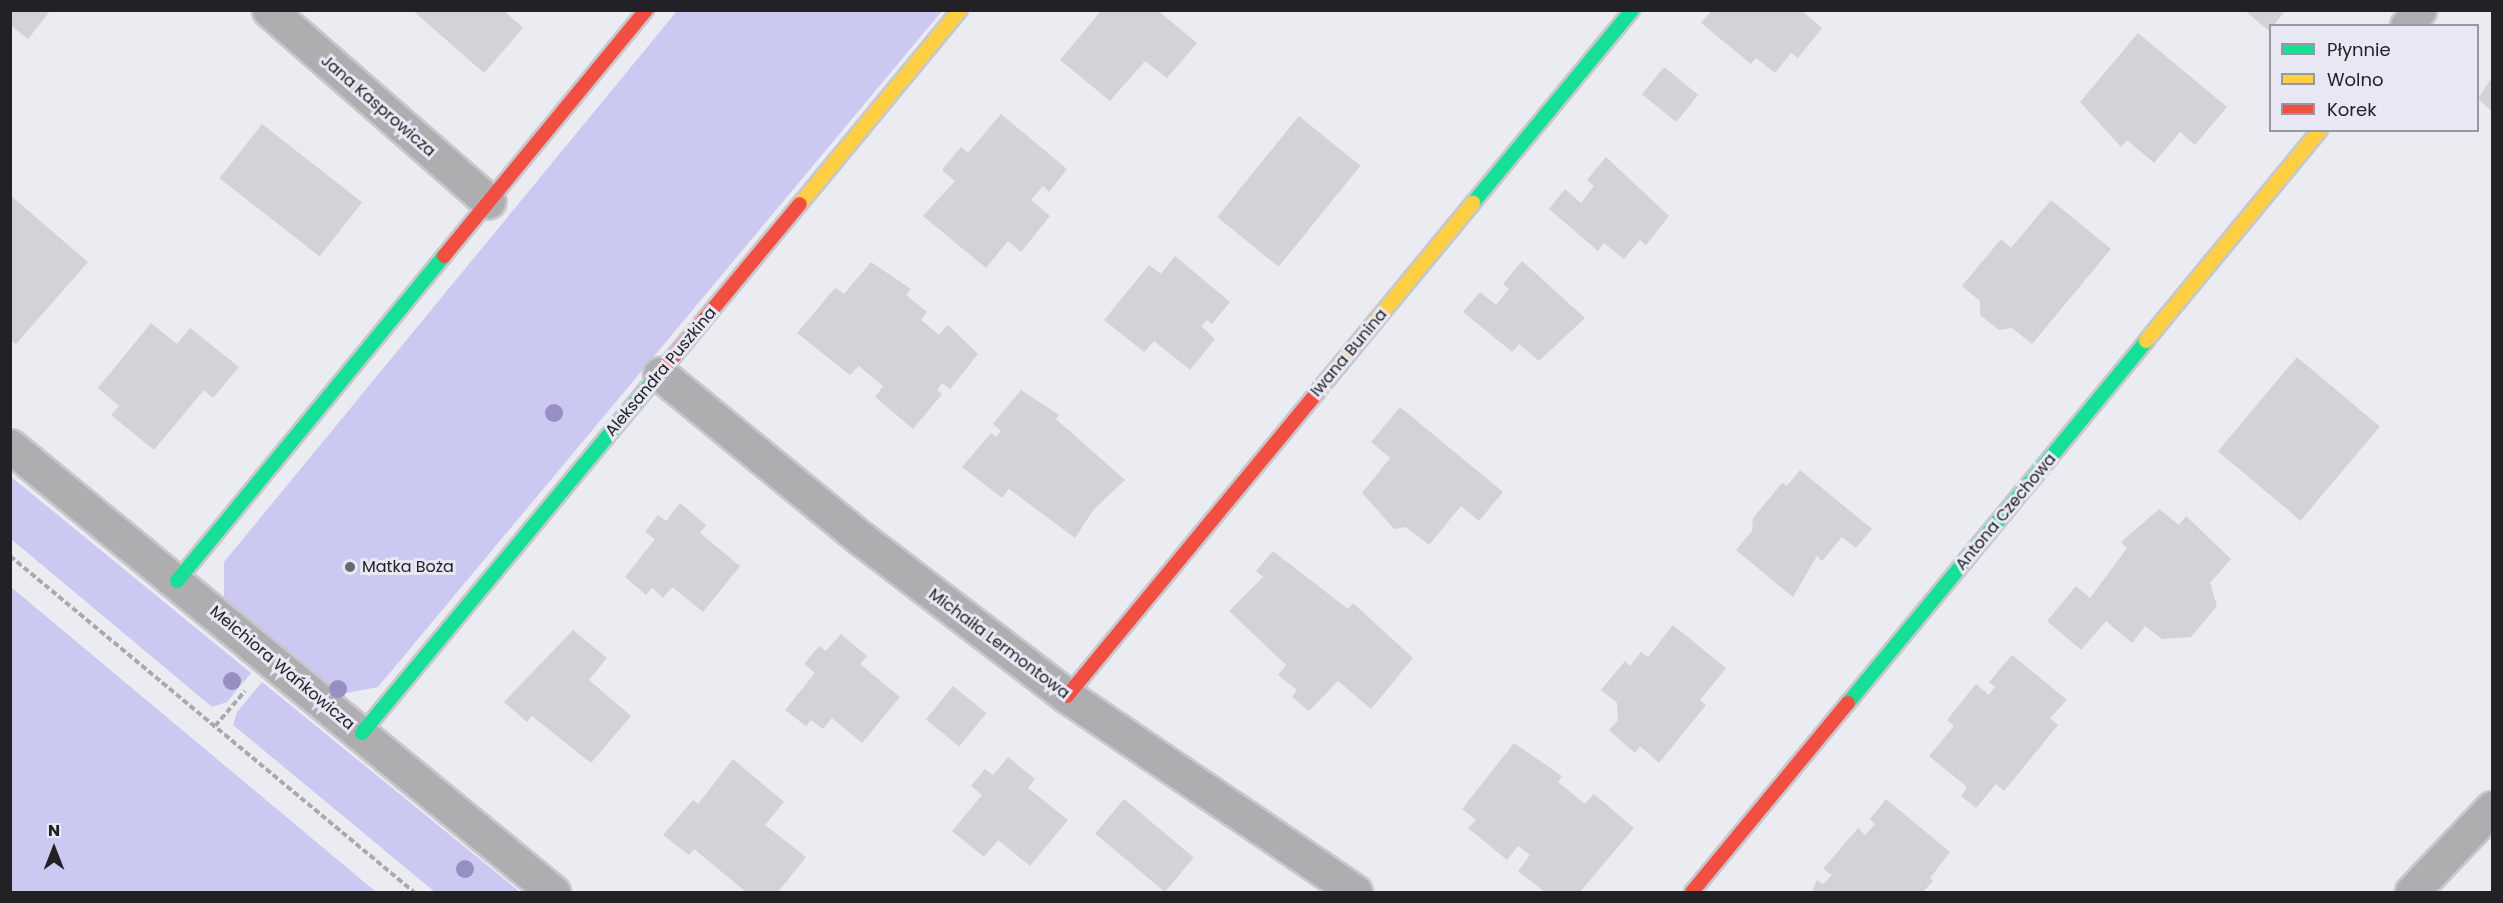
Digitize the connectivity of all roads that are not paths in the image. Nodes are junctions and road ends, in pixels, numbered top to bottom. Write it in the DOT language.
graph roads {
  1 [pos="269,10"];
  2 [pos="646,10"];
  3 [pos="960,10"];
  4 [pos="1632,10"];
  5 [pos="2419,10"];
  6 [pos="2408,24"];
  7 [pos="2318,132"];
  8 [pos="488,201"];
  9 [pos="660,374"];
  10 [pos="10,446"];
  11 [pos="177,582"];
  12 [pos="1067,696"];
  13 [pos="362,733"];
  14 [pos="2493,808"];
  15 [pos="553,892"];
  16 [pos="1355,892"];
  17 [pos="1692,892"];
  18 [pos="2412,892"];
  1 -- 8 [label="street, Jana Kasprowicza"];
  2 -- 8 [label="street"];
  3 -- 9 [label="street, Aleksandra Puszkina"];
  4 -- 12 [label="street, Iwana Bunina"];
  5 -- 6 [label="street"];
  7 -- 17 [label="street, Antona Czechowa"];
  8 -- 11 [label="street"];
  9 -- 12 [label="street, Michaiła Lermontowa"];
  9 -- 13 [label="street, Aleksandra Puszkina"];
  10 -- 11 [label="street, Melchiora Wańkowicza"];
  11 -- 13 [label="street, Melchiora Wańkowicza"];
  12 -- 16 [label="street, Michaiła Lermontowa"];
  13 -- 15 [label="street, Melchiora Wańkowicza"];
  14 -- 18 [label="street"];
}
